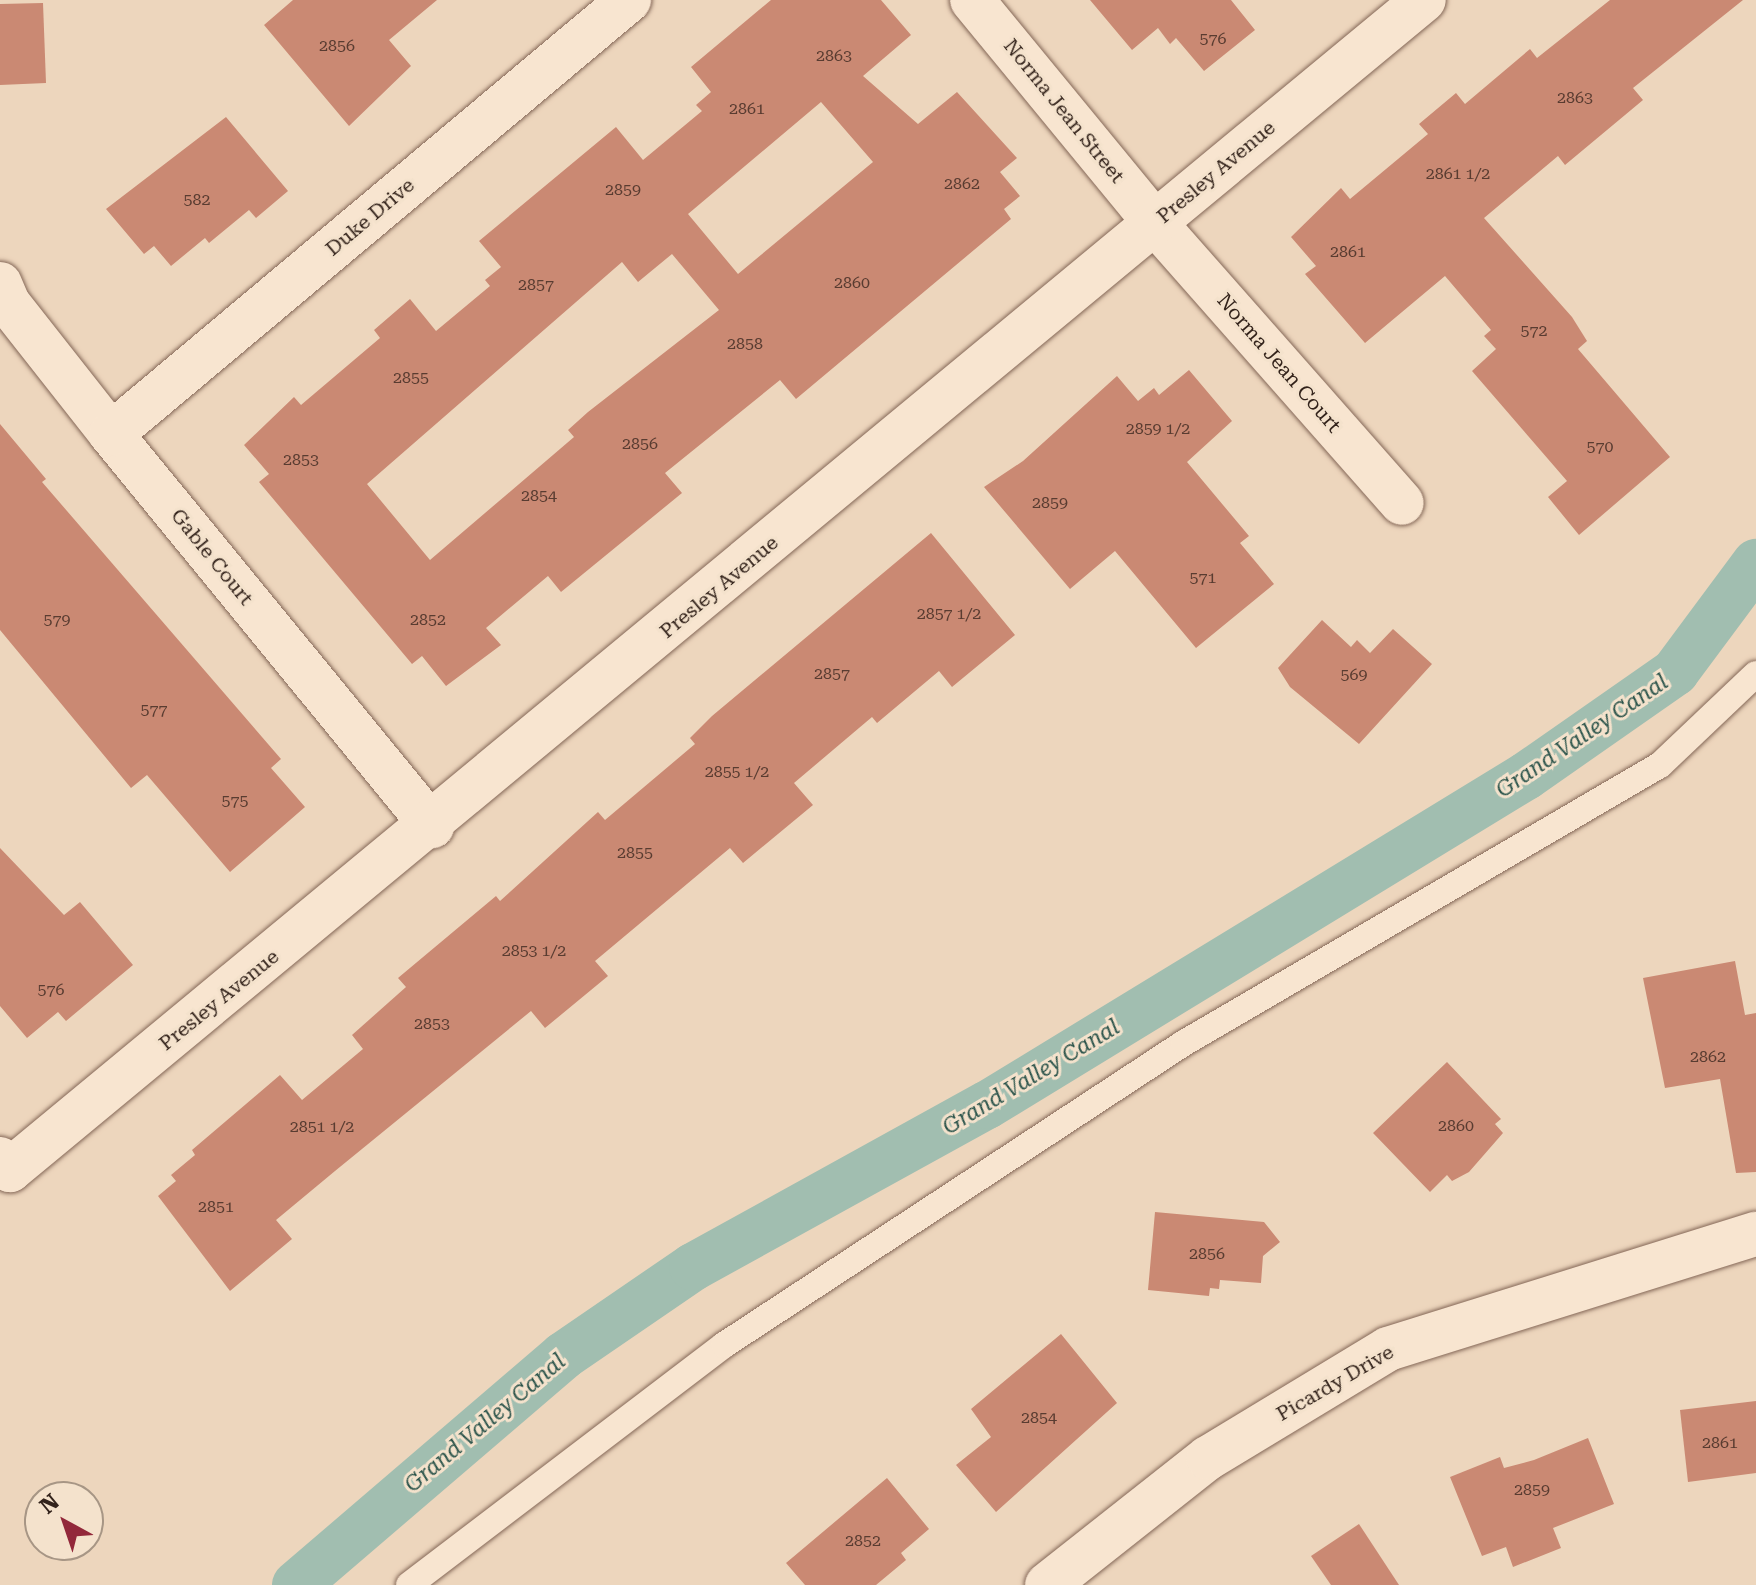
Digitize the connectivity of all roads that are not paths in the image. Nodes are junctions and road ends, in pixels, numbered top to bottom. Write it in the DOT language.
graph roads {
  1 [pos="629,0"];
  2 [pos="972,0"];
  3 [pos="1424,0"];
  4 [pos="1155,223"];
  5 [pos="0,284"];
  6 [pos="111,434"];
  7 [pos="1402,503"];
  8 [pos="1756,674"];
  9 [pos="432,826"];
  10 [pos="5,1164"];
  11 [pos="1756,1234"];
  12 [pos="413,1584"];
  13 [pos="1047,1585"];
  1 -- 6 [label="street, Duke Drive"];
  2 -- 4 [label="street, Norma Jean Street"];
  3 -- 4 [label="street, Presley Avenue"];
  4 -- 7 [label="street, Norma Jean Court"];
  4 -- 9 [label="street, Presley Avenue"];
  5 -- 6 [label="street, Gable Court"];
  6 -- 9 [label="street, Gable Court"];
  8 -- 12 [label="lane"];
  9 -- 10 [label="street, Presley Avenue"];
  11 -- 13 [label="street, Picardy Drive"];
}
